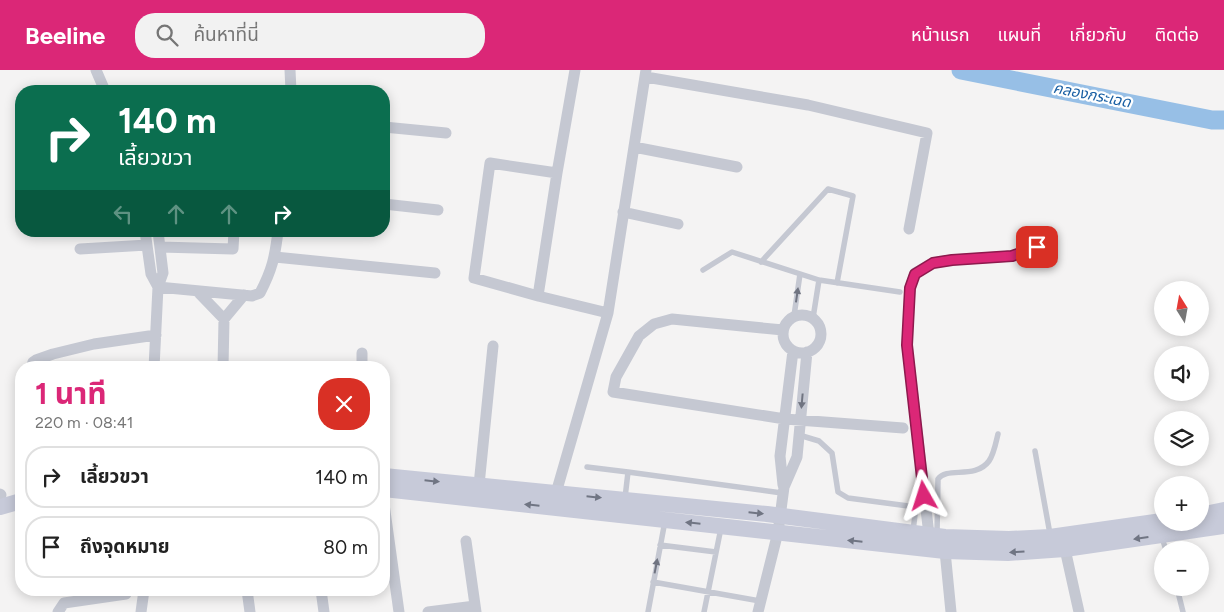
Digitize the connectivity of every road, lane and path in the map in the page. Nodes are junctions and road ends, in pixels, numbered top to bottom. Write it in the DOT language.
graph roads {
  1 [pos="96,70"];
  2 [pos="290,70"];
  3 [pos="575,70"];
  4 [pos="646,73"];
  5 [pos="102,85"];
  6 [pos="291,85"];
  7 [pos="390,128"];
  8 [pos="446,133"];
  9 [pos="634,147"];
  10 [pos="737,167"];
  11 [pos="557,173"];
  12 [pos="390,205"];
  13 [pos="438,210"];
  14 [pos="623,212"];
  15 [pos="678,224"];
  16 [pos="909,229"];
  17 [pos="146,237"];
  18 [pos="159,237"];
  19 [pos="234,237"];
  20 [pos="277,237"];
  21 [pos="147,245"];
  22 [pos="160,247"];
  23 [pos="1037,247"];
  24 [pos="80,249"];
  25 [pos="275,257"];
  26 [pos="761,262"];
  27 [pos="703,270"];
  28 [pos="436,273"];
  29 [pos="800,274"];
  30 [pos="820,280"];
  31 [pos="837,283"];
  32 [pos="158,288"];
  33 [pos="196,291"];
  34 [pos="900,292"];
  35 [pos="244,295"];
  36 [pos="538,296"];
  37 [pos="608,313"];
  38 [pos="794,316"];
  39 [pos="813,318"];
  40 [pos="224,320"];
  41 [pos="783,330"];
  42 [pos="156,335"];
  43 [pos="493,346"];
  44 [pos="793,351"];
  45 [pos="806,352"];
  46 [pos="362,353"];
  47 [pos="35,361"];
  48 [pos="154,361"];
  49 [pos="223,361"];
  50 [pos="362,361"];
  51 [pos="785,419"];
  52 [pos="801,420"];
  53 [pos="903,428"];
  54 [pos="998,434"];
  55 [pos="799,435"];
  56 [pos="1035,451"];
  57 [pos="587,467"];
  58 [pos="628,472"];
  59 [pos="390,477"];
  60 [pos="479,485"];
  61 [pos="390,490"];
  62 [pos="783,490"];
  63 [pos="15,491"];
  64 [pos="556,493"];
  65 [pos="0,495"];
  66 [pos="625,500"];
  67 [pos="15,503"];
  68 [pos="0,507"];
  69 [pos="1224,510"];
  70 [pos="1209,513"];
  71 [pos="780,516"];
  72 [pos="665,520"];
  73 [pos="721,526"];
  74 [pos="1224,526"];
  75 [pos="778,532"];
  76 [pos="1163,532"];
  77 [pos="926,535"];
  78 [pos="1050,536"];
  79 [pos="466,541"];
  80 [pos="660,544"];
  81 [pos="390,547"];
  82 [pos="1065,549"];
  83 [pos="945,551"];
  84 [pos="716,552"];
  85 [pos="653,582"];
  86 [pos="708,592"];
  87 [pos="114,596"];
  88 [pos="143,596"];
  89 [pos="248,596"];
  90 [pos="322,596"];
  91 [pos="1179,596"];
  92 [pos="759,606"];
  93 [pos="475,609"];
  94 [pos="58,612"];
  95 [pos="141,612"];
  96 [pos="250,612"];
  97 [pos="324,612"];
  98 [pos="399,612"];
  99 [pos="428,612"];
  100 [pos="648,612"];
  101 [pos="704,612"];
  102 [pos="951,612"];
  103 [pos="1079,612"];
  104 [pos="1184,612"];
  1 -- 5 [label="street"];
  2 -- 6 [label="street"];
  3 -- 11 [label="street"];
  4 -- 9 [label="street"];
  4 -- 16 [label="street"];
  7 -- 8 [label="street"];
  9 -- 10 [label="street"];
  9 -- 14 [label="street"];
  11 -- 36 [label="street"];
  11 -- 36 [label="street"];
  12 -- 13 [label="street"];
  14 -- 15 [label="street"];
  14 -- 37 [label="street"];
  17 -- 21 [label="street"];
  18 -- 22 [label="street"];
  19 -- 22 [label="street"];
  20 -- 25 [label="street"];
  21 -- 24 [label="street"];
  21 -- 32 [label="street"];
  22 -- 32 [label="street"];
  23 -- 77 [label="street"];
  25 -- 28 [label="street"];
  25 -- 35 [label="street"];
  26 -- 27 [label="lane"];
  26 -- 29 [label="lane"];
  26 -- 31 [label="lane"];
  29 -- 30 [label="lane"];
  38 -- 29 [label="lane, one-way"];
  30 -- 31 [label="lane"];
  30 -- 39 [label="lane"];
  31 -- 34 [label="lane"];
  32 -- 33 [label="street"];
  32 -- 42 [label="street"];
  33 -- 35 [label="street"];
  33 -- 40 [label="street"];
  35 -- 40 [label="street"];
  36 -- 37 [label="street"];
  37 -- 64 [label="street"];
  38 -- 39 [label="street"];
  38 -- 41 [label="street"];
  39 -- 45 [label="street"];
  40 -- 49 [label="street"];
  41 -- 44 [label="street"];
  41 -- 51 [label="street"];
  42 -- 47 [label="street"];
  42 -- 48 [label="street"];
  43 -- 60 [label="street"];
  44 -- 45 [label="street"];
  44 -- 51 [label="street"];
  45 -- 52 [label="street, one-way"];
  46 -- 50 [label="street"];
  51 -- 52 [label="street"];
  51 -- 62 [label="street"];
  52 -- 53 [label="street"];
  52 -- 55 [label="street"];
  54 -- 77 [label="lane"];
  55 -- 62 [label="street"];
  55 -- 77 [label="lane"];
  56 -- 78 [label="lane"];
  57 -- 58 [label="lane"];
  58 -- 62 [label="lane"];
  58 -- 66 [label="lane"];
  59 -- 60 [label="street, one-way"];
  60 -- 64 [label="street"];
  72 -- 61 [label="street, one-way"];
  62 -- 71 [label="street"];
  63 -- 65 [label="street"];
  64 -- 66 [label="street, one-way"];
  66 -- 71 [label="street, one-way"];
  67 -- 68 [label="street"];
  69 -- 70 [label="street"];
  71 -- 75 [label="street"];
  71 -- 77 [label="street"];
  73 -- 72 [label="street, one-way"];
  72 -- 80 [label="lane"];
  73 -- 75 [label="street"];
  73 -- 84 [label="lane"];
  74 -- 76 [label="street"];
  83 -- 75 [label="street, one-way"];
  75 -- 92 [label="street"];
  76 -- 78 [label="street"];
  76 -- 82 [label="street, one-way"];
  77 -- 78 [label="street"];
  79 -- 93 [label="street"];
  80 -- 84 [label="lane"];
  85 -- 80 [label="lane, one-way"];
  81 -- 98 [label="street"];
  82 -- 83 [label="street, one-way"];
  82 -- 103 [label="street"];
  83 -- 102 [label="street"];
  84 -- 86 [label="lane"];
  85 -- 86 [label="lane"];
  85 -- 100 [label="lane"];
  86 -- 92 [label="lane"];
  86 -- 101 [label="lane"];
  87 -- 94 [label="street"];
  88 -- 95 [label="street"];
  89 -- 96 [label="street"];
  90 -- 97 [label="street"];
  91 -- 104 [label="lane"];
  93 -- 99 [label="street"];
}
